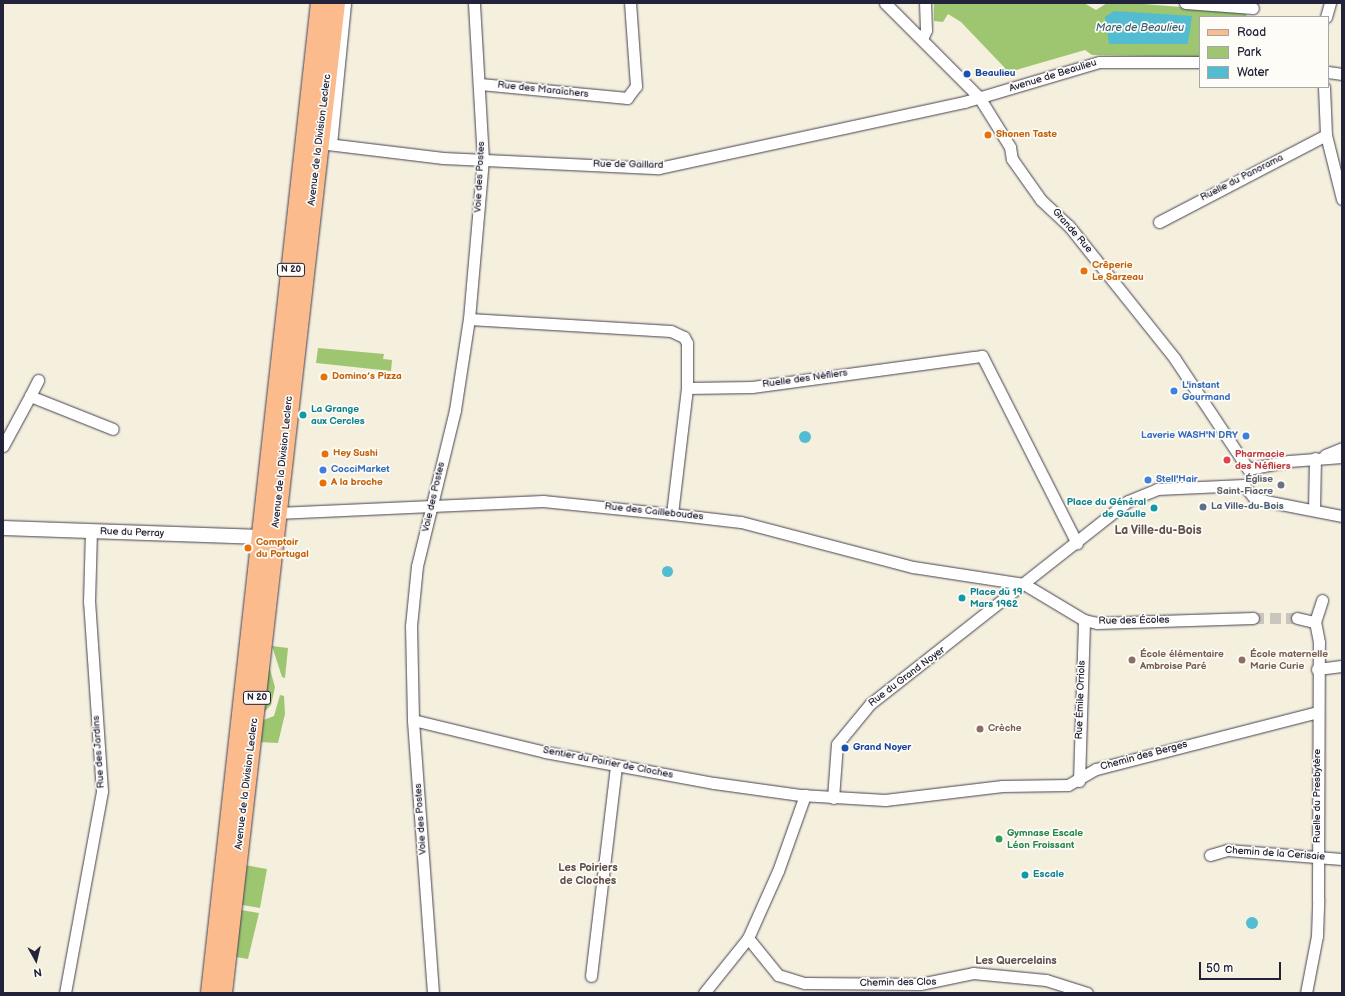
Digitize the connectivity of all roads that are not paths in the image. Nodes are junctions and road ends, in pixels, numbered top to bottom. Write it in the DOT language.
graph roads {
  1 [pos="320,3"];
  2 [pos="336,3"];
  3 [pos="345,3"];
  4 [pos="474,3"];
  5 [pos="630,3"];
  6 [pos="885,3"];
  7 [pos="925,3"];
  8 [pos="1185,3"];
  9 [pos="1330,3"];
  10 [pos="1253,9"];
  11 [pos="1326,16"];
  12 [pos="922,39"];
  13 [pos="1199,62"];
  14 [pos="1329,72"];
  15 [pos="1342,74"];
  16 [pos="480,84"];
  17 [pos="1324,88"];
  18 [pos="979,97"];
  19 [pos="1326,135"];
  20 [pos="325,143"];
  21 [pos="483,160"];
  22 [pos="1342,199"];
  23 [pos="1159,222"];
  24 [pos="469,319"];
  25 [pos="38,380"];
  26 [pos="686,388"];
  27 [pos="30,396"];
  28 [pos="113,429"];
  29 [pos="3,446"];
  30 [pos="1342,448"];
  31 [pos="1342,457"];
  32 [pos="1315,458"];
  33 [pos="1248,469"];
  34 [pos="1244,485"];
  35 [pos="433,505"];
  36 [pos="1314,510"];
  37 [pos="277,513"];
  38 [pos="672,514"];
  39 [pos="1342,516"];
  40 [pos="3,528"];
  41 [pos="91,532"];
  42 [pos="262,537"];
  43 [pos="1077,543"];
  44 [pos="1003,580"];
  45 [pos="1024,584"];
  46 [pos="1008,597"];
  47 [pos="1322,600"];
  48 [pos="1253,618"];
  49 [pos="1297,618"];
  50 [pos="1084,620"];
  51 [pos="1315,622"];
  52 [pos="1342,666"];
  53 [pos="1317,668"];
  54 [pos="1318,712"];
  55 [pos="413,720"];
  56 [pos="616,766"];
  57 [pos="1079,781"];
  58 [pos="805,795"];
  59 [pos="833,798"];
  60 [pos="1210,855"];
  61 [pos="1318,858"];
  62 [pos="1342,859"];
  63 [pos="748,938"];
  64 [pos="591,976"];
  65 [pos="66,993"];
  66 [pos="210,993"];
  67 [pos="223,993"];
  68 [pos="433,993"];
  69 [pos="704,993"];
  70 [pos="1087,993"];
  71 [pos="1306,993"];
  1 -- 42 [label="main road, Avenue de la Division Leclerc / N 20"];
  2 -- 20 [label="main road, Avenue de la Division Leclerc / N 20"];
  3 -- 20 [label="street"];
  4 -- 16 [label="street, Voie des Postes"];
  5 -- 16 [label="street, Rue des Maraîchers"];
  6 -- 12 [label="street, Grande Rue"];
  7 -- 12 [label="street"];
  8 -- 10 [label="street"];
  9 -- 11 [label="street"];
  12 -- 18 [label="street, Grande Rue"];
  13 -- 18 [label="street, Avenue de Beaulieu"];
  14 -- 15 [label="street"];
  16 -- 21 [label="street, Voie des Postes"];
  17 -- 19 [label="street"];
  18 -- 21 [label="street, Rue de Gaillard"];
  18 -- 33 [label="street, Grande Rue"];
  19 -- 22 [label="street"];
  19 -- 23 [label="street, Ruelle du Panorama"];
  20 -- 21 [label="street, Rue de Gaillard"];
  20 -- 37 [label="main road, Avenue de la Division Leclerc / N 20"];
  21 -- 24 [label="street, Voie des Postes"];
  24 -- 26 [label="street"];
  24 -- 35 [label="street, Voie des Postes"];
  25 -- 27 [label="street"];
  26 -- 38 [label="street"];
  26 -- 43 [label="street, Ruelle des Néfliers"];
  27 -- 28 [label="street"];
  27 -- 29 [label="street"];
  30 -- 32 [label="street"];
  31 -- 32 [label="street"];
  32 -- 33 [label="street"];
  32 -- 36 [label="street"];
  33 -- 34 [label="street"];
  34 -- 36 [label="street"];
  34 -- 43 [label="street, Rue du Grand Noyer"];
  35 -- 37 [label="street, Rue des Cailleboudes"];
  35 -- 38 [label="street, Rue des Cailleboudes"];
  35 -- 55 [label="street, Voie des Postes"];
  36 -- 39 [label="street"];
  37 -- 42 [label="street"];
  37 -- 67 [label="main road, Avenue de la Division Leclerc / N 20"];
  38 -- 44 [label="street, Rue des Cailleboudes"];
  40 -- 41 [label="street, Rue du Perray"];
  41 -- 42 [label="street, Rue du Perray"];
  41 -- 65 [label="street, Rue des Jardins"];
  42 -- 66 [label="main road, Avenue de la Division Leclerc / N 20"];
  43 -- 45 [label="street, Rue du Grand Noyer"];
  44 -- 45 [label="street, Rue des Cailleboudes"];
  44 -- 46 [label="street"];
  45 -- 46 [label="street, Rue du Grand Noyer"];
  45 -- 50 [label="street, Rue des Écoles"];
  46 -- 59 [label="street, Rue du Grand Noyer"];
  47 -- 51 [label="street, Ruelle du Presbytère"];
  48 -- 50 [label="street, Rue des Écoles"];
  49 -- 51 [label="street"];
  50 -- 57 [label="street, Rue Émile Orriols"];
  51 -- 53 [label="street, Ruelle du Presbytère"];
  52 -- 53 [label="street"];
  53 -- 54 [label="street, Ruelle du Presbytère"];
  54 -- 57 [label="street, Chemin des Berges"];
  54 -- 61 [label="street, Ruelle du Presbytère"];
  55 -- 56 [label="street, Sentier du Poirier de Cloches"];
  55 -- 68 [label="street, Voie des Postes"];
  56 -- 58 [label="street, Sentier du Poirier de Cloches"];
  56 -- 64 [label="street"];
  57 -- 59 [label="street, Chemin des Berges"];
  58 -- 59 [label="street, Chemin des Berges"];
  58 -- 63 [label="street"];
  60 -- 61 [label="street, Chemin de la Cerisaie"];
  61 -- 62 [label="street, Chemin de la Cerisaie"];
  61 -- 71 [label="street, Ruelle du Presbytère"];
  63 -- 69 [label="street"];
  63 -- 70 [label="street, Chemin des Clos"];
}
